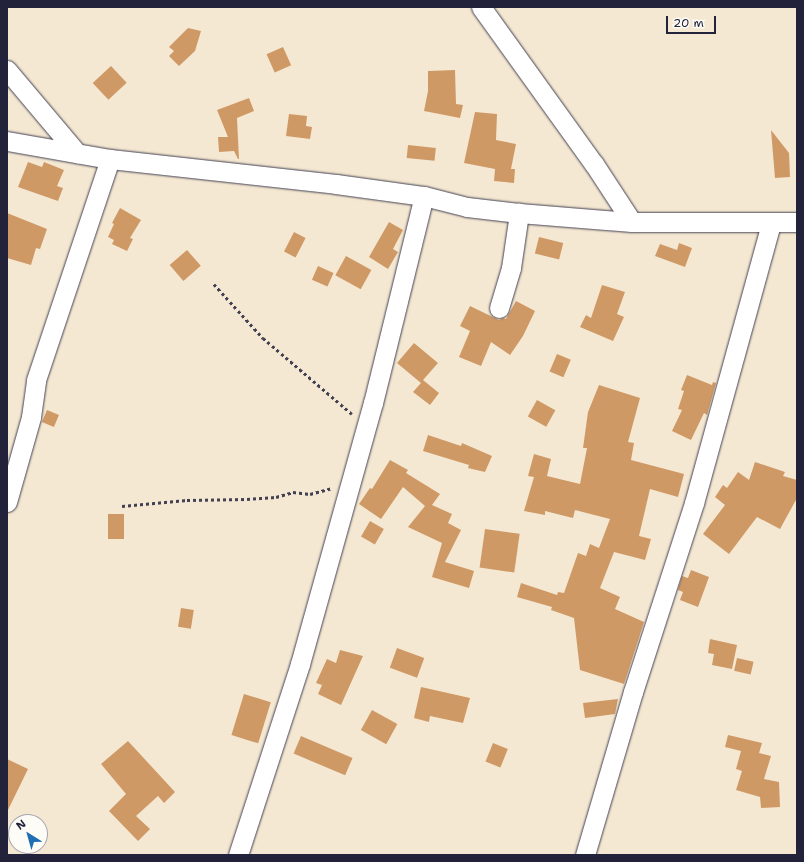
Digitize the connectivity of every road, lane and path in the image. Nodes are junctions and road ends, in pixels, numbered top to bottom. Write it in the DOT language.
graph roads {
  1 [pos="481,7"];
  2 [pos="7,70"];
  3 [pos="7,140"];
  4 [pos="77,153"];
  5 [pos="110,159"];
  6 [pos="424,196"];
  7 [pos="519,213"];
  8 [pos="632,222"];
  9 [pos="797,222"];
  10 [pos="770,223"];
  11 [pos="214,284"];
  12 [pos="499,308"];
  13 [pos="366,427"];
  14 [pos="349,488"];
  15 [pos="7,502"];
  16 [pos="122,506"];
  17 [pos="238,855"];
  18 [pos="585,855"];
  1 -- 8 [label="street"];
  2 -- 4 [label="street"];
  3 -- 4 [label="street"];
  4 -- 5 [label="street"];
  5 -- 6 [label="street"];
  5 -- 15 [label="street"];
  6 -- 7 [label="street"];
  6 -- 13 [label="street"];
  7 -- 8 [label="street"];
  7 -- 12 [label="street"];
  8 -- 10 [label="street"];
  9 -- 10 [label="street"];
  10 -- 18 [label="street"];
  11 -- 13 [label="path"];
  13 -- 14 [label="street"];
  14 -- 16 [label="path"];
  14 -- 17 [label="street"];
}
